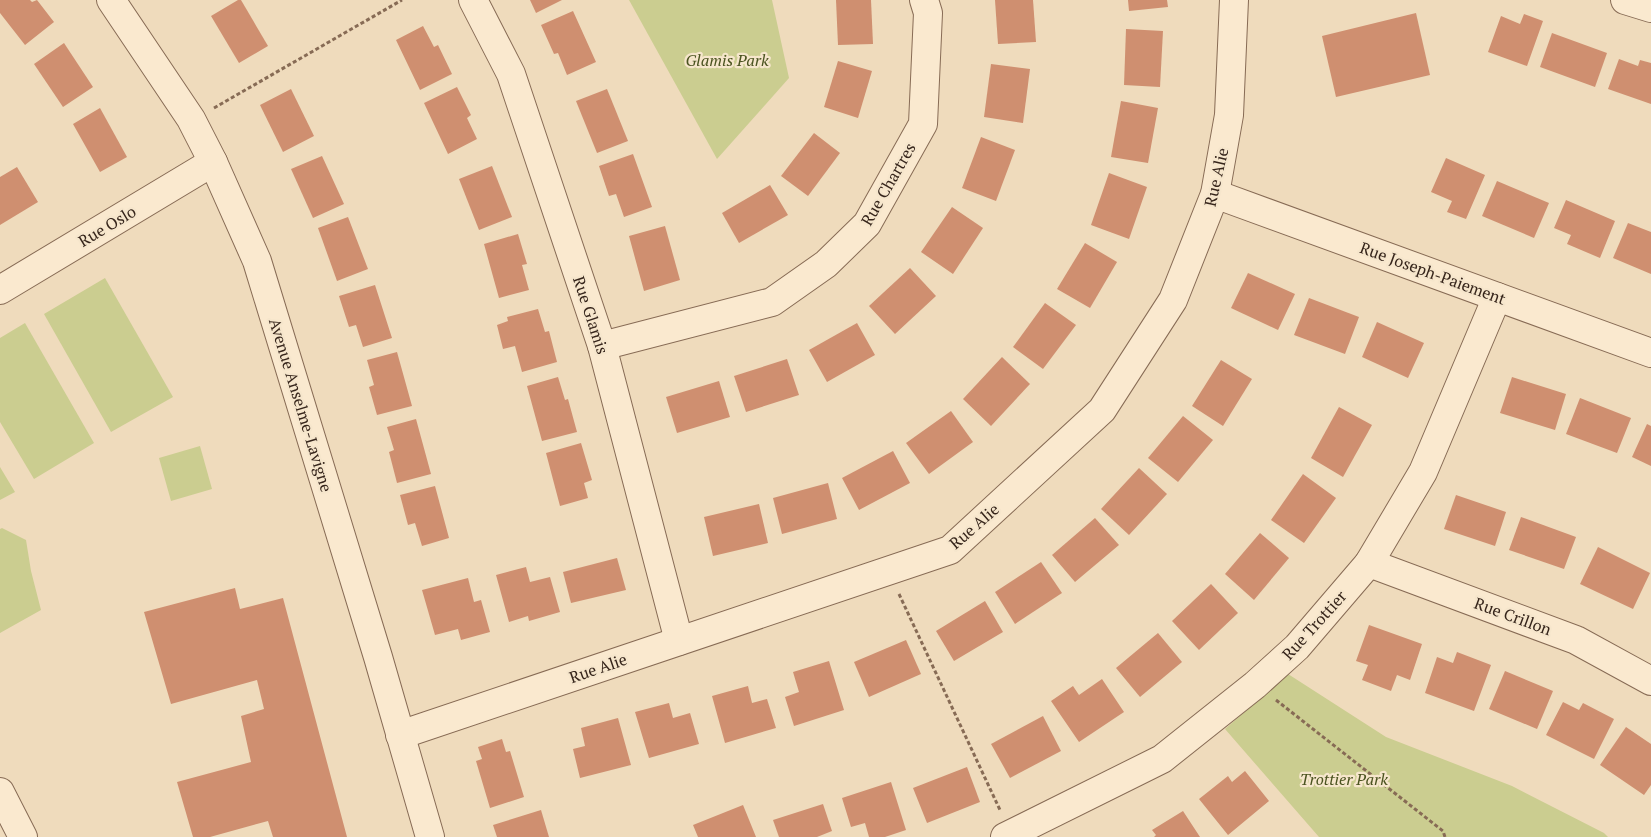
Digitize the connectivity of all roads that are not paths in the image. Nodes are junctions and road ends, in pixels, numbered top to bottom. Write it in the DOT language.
graph roads {
  1 [pos="111,0"];
  2 [pos="473,0"];
  3 [pos="924,0"];
  4 [pos="1234,0"];
  5 [pos="1625,0"];
  6 [pos="1651,8"];
  7 [pos="213,162"];
  8 [pos="1215,194"];
  9 [pos="0,290"];
  10 [pos="1498,297"];
  11 [pos="602,346"];
  12 [pos="1651,353"];
  13 [pos="1369,563"];
  14 [pos="679,641"];
  15 [pos="1651,681"];
  16 [pos="400,735"];
  17 [pos="0,792"];
  18 [pos="1010,836"];
  19 [pos="23,837"];
  20 [pos="430,837"];
  1 -- 7 [label="street, Avenue Anselme-Lavigne"];
  2 -- 11 [label="street, Rue Glamis"];
  3 -- 11 [label="street, Rue Chartres"];
  4 -- 8 [label="street, Rue Alie"];
  5 -- 6 [label="street"];
  7 -- 9 [label="street, Rue Oslo"];
  7 -- 16 [label="street, Avenue Anselme-Lavigne"];
  8 -- 10 [label="street, Rue Joseph-Paiement"];
  8 -- 14 [label="street, Rue Alie"];
  10 -- 12 [label="street, Rue Joseph-Paiement"];
  10 -- 13 [label="street, Rue Trottier"];
  11 -- 14 [label="street, Rue Glamis"];
  13 -- 15 [label="street, Rue Crillon"];
  13 -- 18 [label="street, Rue Trottier"];
  14 -- 16 [label="street, Rue Alie"];
  16 -- 20 [label="street, Avenue Anselme-Lavigne"];
  17 -- 19 [label="street"];
}
